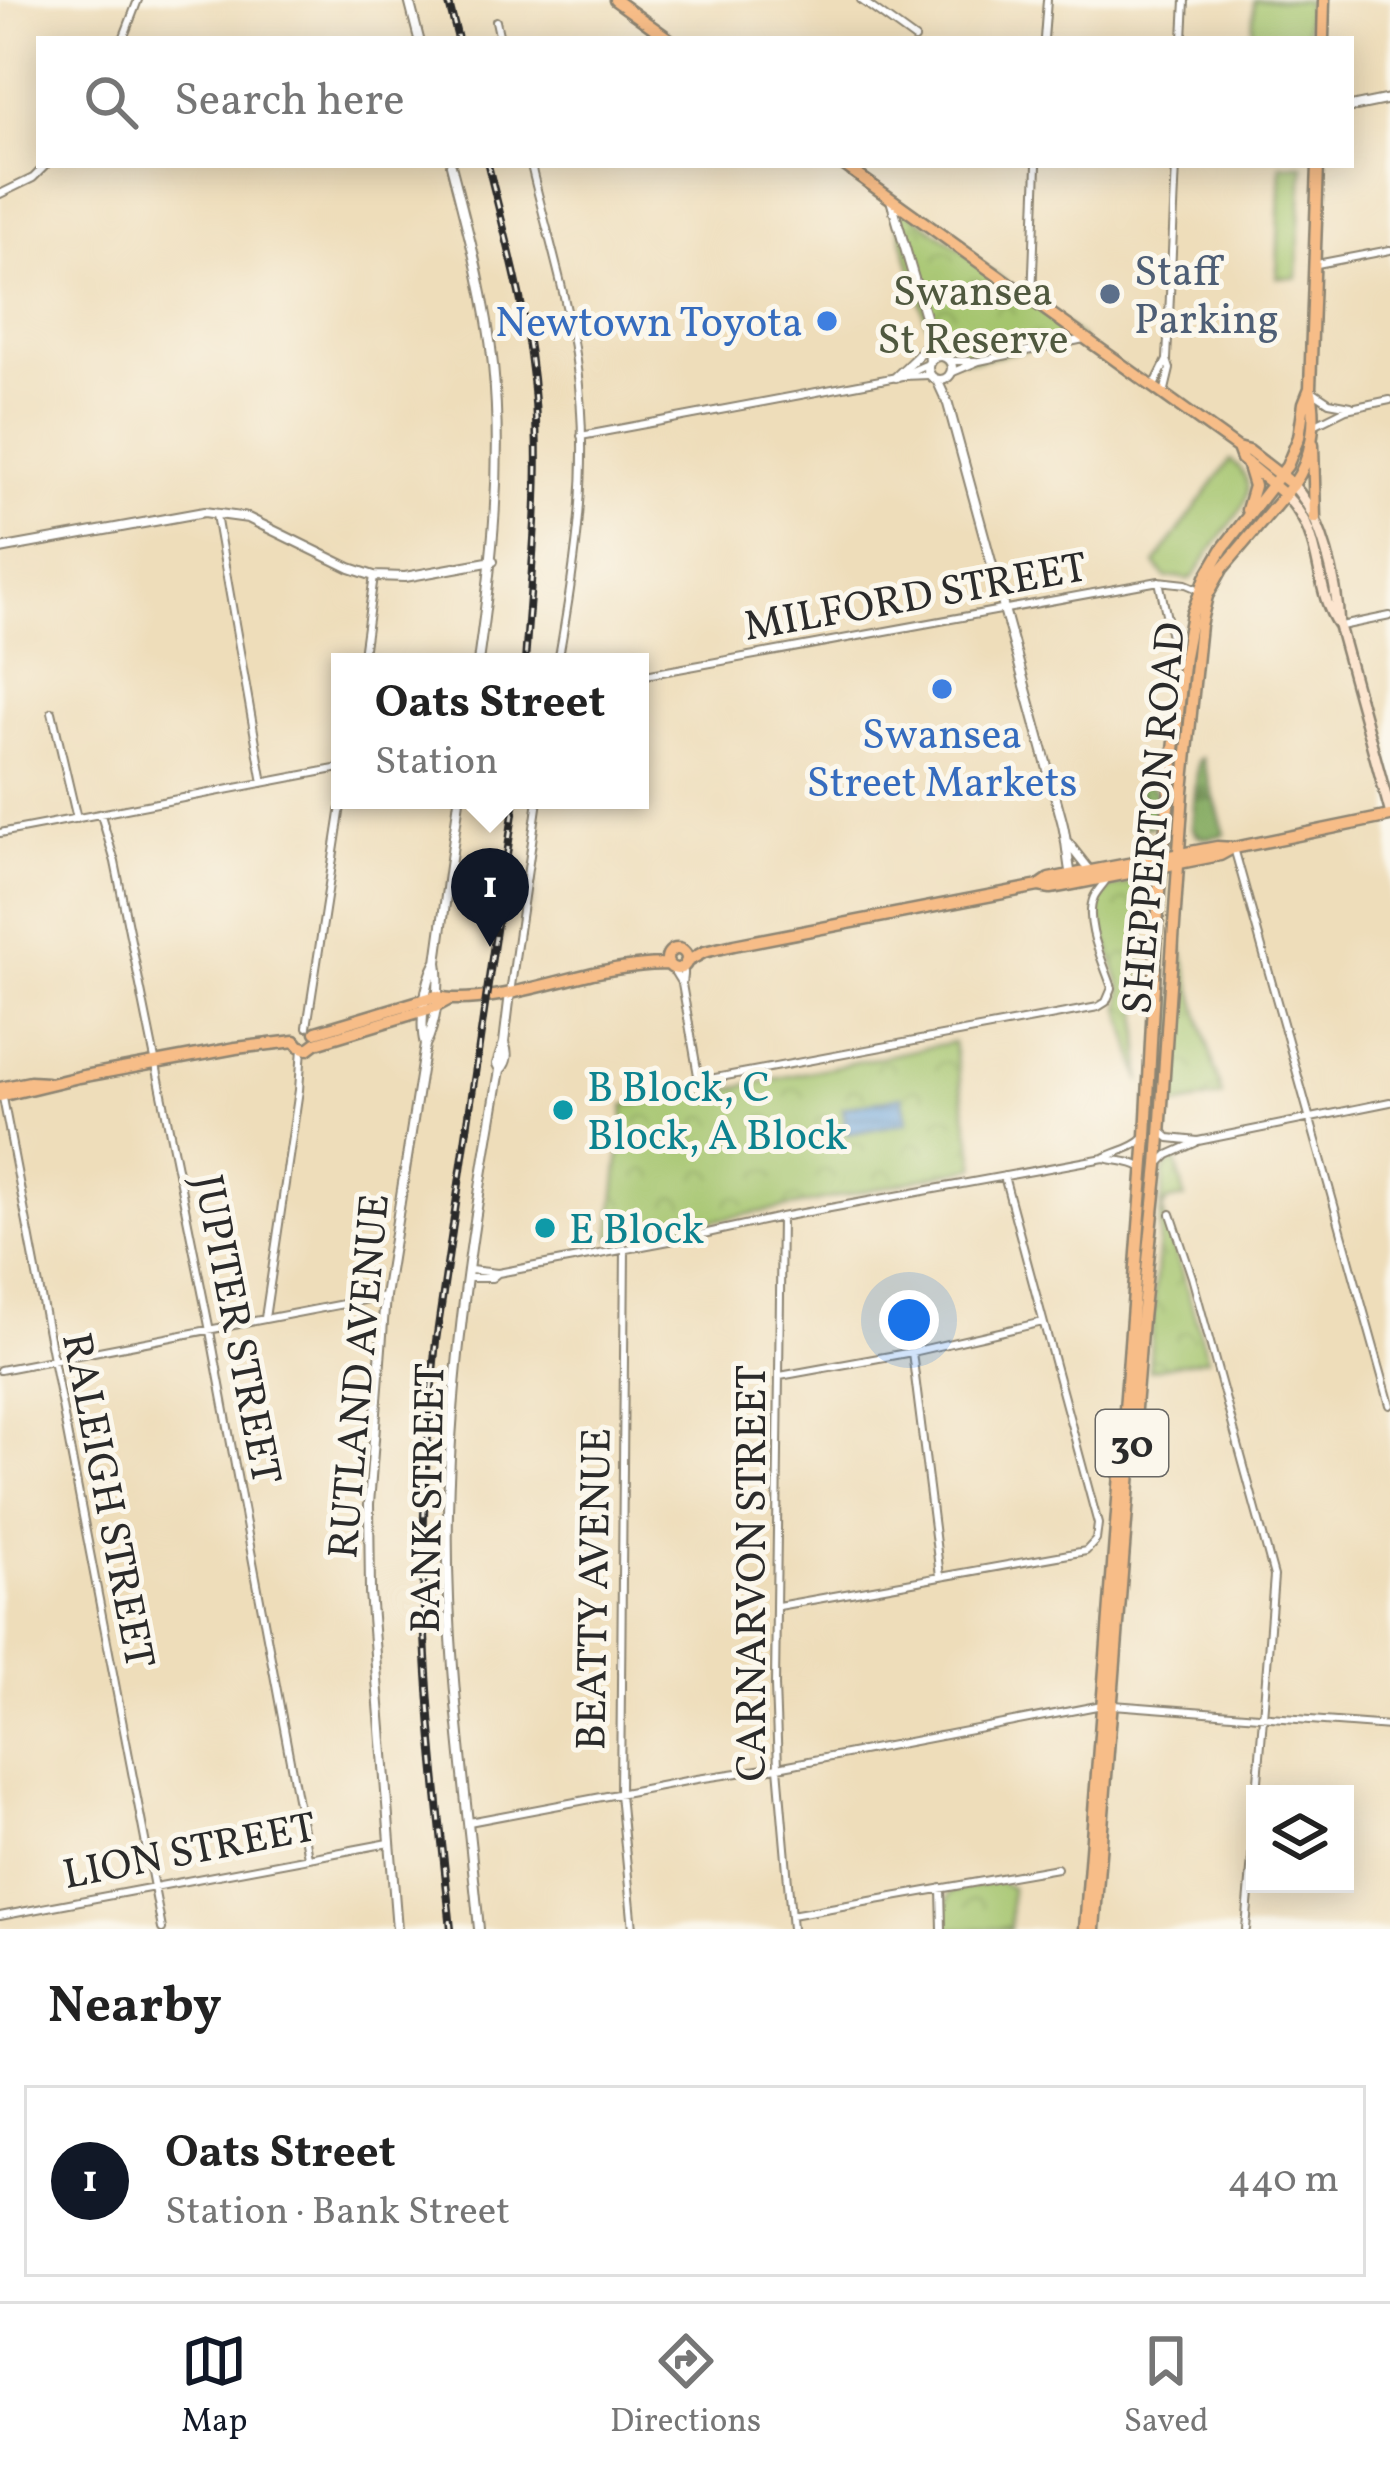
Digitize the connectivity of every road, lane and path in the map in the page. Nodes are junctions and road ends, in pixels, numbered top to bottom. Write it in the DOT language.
graph roads {
  1 [pos="138,0"];
  2 [pos="409,0"];
  3 [pos="615,0"];
  4 [pos="861,0"];
  5 [pos="1047,0"];
  6 [pos="1184,0"];
  7 [pos="1324,0"];
  8 [pos="496,21"];
  9 [pos="124,36"];
  10 [pos="418,36"];
  11 [pos="499,36"];
  12 [pos="665,36"];
  13 [pos="911,36"];
  14 [pos="1044,36"];
  15 [pos="1183,36"];
  16 [pos="1323,36"];
  17 [pos="1390,99"];
  18 [pos="1354,106"];
  19 [pos="43,168"];
  20 [pos="452,168"];
  21 [pos="532,168"];
  22 [pos="848,168"];
  23 [pos="1037,168"];
  24 [pos="1176,168"];
  25 [pos="1318,168"];
  26 [pos="0,194"];
  27 [pos="891,199"];
  28 [pos="1390,250"];
  29 [pos="1313,264"];
  30 [pos="1033,299"];
  31 [pos="927,323"];
  32 [pos="1084,339"];
  33 [pos="928,341"];
  34 [pos="949,368"];
  35 [pos="931,370"];
  36 [pos="899,376"];
  37 [pos="1310,388"];
  38 [pos="1158,391"];
  39 [pos="1390,400"];
  40 [pos="948,404"];
  41 [pos="1355,406"];
  42 [pos="1312,431"];
  43 [pos="581,436"];
  44 [pos="1238,448"];
  45 [pos="1247,463"];
  46 [pos="1277,480"];
  47 [pos="1289,490"];
  48 [pos="216,513"];
  49 [pos="1315,518"];
  50 [pos="1238,529"];
  51 [pos="0,549"];
  52 [pos="493,560"];
  53 [pos="374,576"];
  54 [pos="1160,581"];
  55 [pos="1200,590"];
  56 [pos="1002,608"];
  57 [pos="1390,616"];
  58 [pos="1339,626"];
  59 [pos="1171,637"];
  60 [pos="363,653"];
  61 [pos="479,653"];
  62 [pos="560,653"];
  63 [pos="649,674"];
  64 [pos="52,712"];
  65 [pos="331,770"];
  66 [pos="263,783"];
  67 [pos="341,809"];
  68 [pos="458,809"];
  69 [pos="537,809"];
  70 [pos="1390,813"];
  71 [pos="100,814"];
  72 [pos="77,818"];
  73 [pos="0,833"];
  74 [pos="1067,842"];
  75 [pos="1234,848"];
  76 [pos="1177,859"];
  77 [pos="1162,862"];
  78 [pos="1090,871"];
  79 [pos="1108,877"];
  80 [pos="1072,880"];
  81 [pos="677,961"];
  82 [pos="510,993"];
  83 [pos="434,1002"];
  84 [pos="313,1034"];
  85 [pos="298,1044"];
  86 [pos="156,1063"];
  87 [pos="1,1090"];
  88 [pos="1390,1102"];
  89 [pos="1310,1118"];
  90 [pos="1160,1127"];
  91 [pos="1146,1136"];
  92 [pos="1198,1141"];
  93 [pos="1104,1158"];
  94 [pos="1158,1166"];
  95 [pos="1144,1171"];
  96 [pos="1004,1176"];
  97 [pos="1171,1214"];
  98 [pos="781,1217"];
  99 [pos="626,1248"];
  100 [pos="469,1274"];
  101 [pos="385,1296"];
  102 [pos="265,1320"];
  103 [pos="1043,1322"];
  104 [pos="210,1331"];
  105 [pos="912,1352"];
  106 [pos="53,1361"];
  107 [pos="0,1370"];
  108 [pos="780,1376"];
  109 [pos="1390,1405"];
  110 [pos="940,1576"];
  111 [pos="777,1607"];
  112 [pos="1108,1705"];
  113 [pos="1264,1716"];
  114 [pos="1390,1726"];
  115 [pos="778,1767"];
  116 [pos="1258,1785"];
  117 [pos="620,1794"];
  118 [pos="469,1822"];
  119 [pos="389,1843"];
  120 [pos="308,1857"];
  121 [pos="1057,1868"];
  122 [pos="154,1886"];
  123 [pos="941,1888"];
  124 [pos="1249,1893"];
  125 [pos="791,1915"];
  126 [pos="0,1916"];
  127 [pos="162,1929"];
  128 [pos="398,1929"];
  129 [pos="479,1929"];
  130 [pos="633,1929"];
  131 [pos="792,1929"];
  132 [pos="942,1929"];
  133 [pos="1084,1929"];
  134 [pos="1094,1929"];
  135 [pos="1246,1929"];
  1 -- 9 [label="street"];
  2 -- 10 [label="street"];
  3 -- 12 [label="main road"];
  4 -- 13 [label="street"];
  5 -- 14 [label="street"];
  6 -- 15 [label="street"];
  7 -- 16 [label="main road"];
  8 -- 11 [label="street"];
  17 -- 18 [label="street"];
  19 -- 26 [label="street"];
  20 -- 52 [label="street"];
  21 -- 43 [label="street"];
  22 -- 27 [label="main road"];
  23 -- 30 [label="street"];
  24 -- 38 [label="street"];
  25 -- 29 [label="main road, 30"];
  27 -- 30 [label="main road"];
  27 -- 31 [label="street"];
  28 -- 29 [label="street"];
  29 -- 37 [label="main road, 30"];
  30 -- 32 [label="main road"];
  31 -- 33 [label="street"];
  31 -- 34 [label="street"];
  32 -- 34 [label="street"];
  32 -- 38 [label="main road"];
  33 -- 35 [label="street"];
  33 -- 36 [label="street"];
  34 -- 35 [label="street"];
  34 -- 35 [label="street"];
  34 -- 40 [label="street"];
  35 -- 36 [label="street"];
  35 -- 40 [label="street"];
  36 -- 43 [label="street"];
  37 -- 41 [label="street"];
  37 -- 42 [label="main road, SHEPPERTON ROAD / 30"];
  37 -- 46 [label="main road, SHEPPERTON ROAD / 30"];
  38 -- 44 [label="main road"];
  39 -- 41 [label="street"];
  40 -- 56 [label="street"];
  41 -- 42 [label="street"];
  42 -- 47 [label="main road, SHEPPERTON ROAD / 30"];
  42 -- 49 [label="main road"];
  43 -- 62 [label="street"];
  44 -- 45 [label="main road"];
  44 -- 46 [label="main road"];
  45 -- 46 [label="main road"];
  45 -- 50 [label="main road"];
  46 -- 47 [label="main road"];
  46 -- 50 [label="main road, SHEPPERTON ROAD / 30"];
  47 -- 49 [label="main road"];
  47 -- 58 [label="main road"];
  47 -- 76 [label="main road, SHEPPERTON ROAD / 30"];
  48 -- 51 [label="street"];
  48 -- 53 [label="street"];
  48 -- 66 [label="street"];
  49 -- 58 [label="main road"];
  50 -- 55 [label="main road, SHEPPERTON ROAD / 30"];
  52 -- 53 [label="street"];
  52 -- 61 [label="street"];
  53 -- 60 [label="street"];
  54 -- 55 [label="street, MILFORD STREET"];
  54 -- 56 [label="street, MILFORD STREET"];
  54 -- 59 [label="street, SHEPPERTON ROAD"];
  55 -- 77 [label="main road, SHEPPERTON ROAD / 30"];
  56 -- 63 [label="street, MILFORD STREET"];
  56 -- 74 [label="street"];
  57 -- 58 [label="street"];
  58 -- 70 [label="main road"];
  64 -- 72 [label="street"];
  65 -- 66 [label="street"];
  66 -- 71 [label="street"];
  67 -- 84 [label="street"];
  68 -- 83 [label="street, RUTLAND AVENUE"];
  69 -- 82 [label="street, BANK STREET"];
  70 -- 75 [label="main road"];
  71 -- 72 [label="street"];
  71 -- 86 [label="street, JUPITER STREET"];
  72 -- 73 [label="street"];
  74 -- 78 [label="street"];
  74 -- 80 [label="street"];
  75 -- 76 [label="main road"];
  75 -- 89 [label="street"];
  76 -- 77 [label="main road"];
  76 -- 90 [label="main road, SHEPPERTON ROAD / 30"];
  77 -- 78 [label="main road"];
  77 -- 79 [label="main road"];
  77 -- 91 [label="main road, SHEPPERTON ROAD / 30"];
  78 -- 80 [label="main road"];
  79 -- 80 [label="main road"];
  79 -- 81 [label="street"];
  80 -- 81 [label="main road"];
  81 -- 82 [label="main road"];
  82 -- 83 [label="main road"];
  82 -- 100 [label="street, BANK STREET"];
  83 -- 84 [label="main road"];
  83 -- 101 [label="street, RUTLAND AVENUE"];
  84 -- 85 [label="main road"];
  84 -- 85 [label="main road"];
  85 -- 86 [label="main road"];
  85 -- 102 [label="street"];
  86 -- 87 [label="main road"];
  86 -- 104 [label="street, JUPITER STREET"];
  87 -- 106 [label="street, RALEIGH STREET"];
  88 -- 89 [label="street"];
  89 -- 92 [label="street"];
  89 -- 109 [label="street"];
  90 -- 92 [label="street"];
  90 -- 94 [label="main road, SHEPPERTON ROAD / 30"];
  91 -- 93 [label="street"];
  91 -- 95 [label="main road, SHEPPERTON ROAD / 30"];
  92 -- 94 [label="street"];
  93 -- 95 [label="street"];
  93 -- 96 [label="street"];
  94 -- 112 [label="main road, SHEPPERTON ROAD / 30"];
  95 -- 112 [label="main road, SHEPPERTON ROAD / 30"];
  96 -- 98 [label="street"];
  96 -- 103 [label="street"];
  97 -- 113 [label="street"];
  98 -- 99 [label="street"];
  98 -- 108 [label="street, CARNARVON STREET"];
  99 -- 100 [label="street"];
  99 -- 117 [label="street, BEATTY AVENUE"];
  100 -- 118 [label="street, BANK STREET"];
  101 -- 102 [label="street"];
  101 -- 119 [label="street, RUTLAND AVENUE"];
  102 -- 104 [label="street"];
  103 -- 105 [label="street"];
  103 -- 110 [label="street"];
  104 -- 106 [label="street"];
  104 -- 120 [label="street, JUPITER STREET"];
  105 -- 108 [label="street"];
  105 -- 110 [label="street"];
  106 -- 107 [label="street"];
  106 -- 122 [label="street, RALEIGH STREET"];
  108 -- 111 [label="street, CARNARVON STREET"];
  110 -- 111 [label="street"];
  111 -- 115 [label="street, CARNARVON STREET"];
  112 -- 113 [label="street"];
  112 -- 115 [label="street"];
  112 -- 133 [label="main road, SHEPPERTON ROAD / 30"];
  112 -- 134 [label="main road, SHEPPERTON ROAD / 30"];
  113 -- 114 [label="street"];
  113 -- 116 [label="street"];
  115 -- 117 [label="street"];
  115 -- 125 [label="street, CARNARVON STREET"];
  117 -- 118 [label="street"];
  117 -- 130 [label="street, BEATTY AVENUE"];
  118 -- 129 [label="street, BANK STREET"];
  119 -- 120 [label="street, LION STREET"];
  119 -- 128 [label="street, RUTLAND AVENUE"];
  120 -- 122 [label="street, LION STREET"];
  121 -- 123 [label="street"];
  122 -- 126 [label="street, LION STREET"];
  122 -- 127 [label="street, RALEIGH STREET"];
  123 -- 125 [label="street"];
  123 -- 132 [label="street"];
  124 -- 135 [label="street"];
  125 -- 131 [label="street, CARNARVON STREET"];
}
